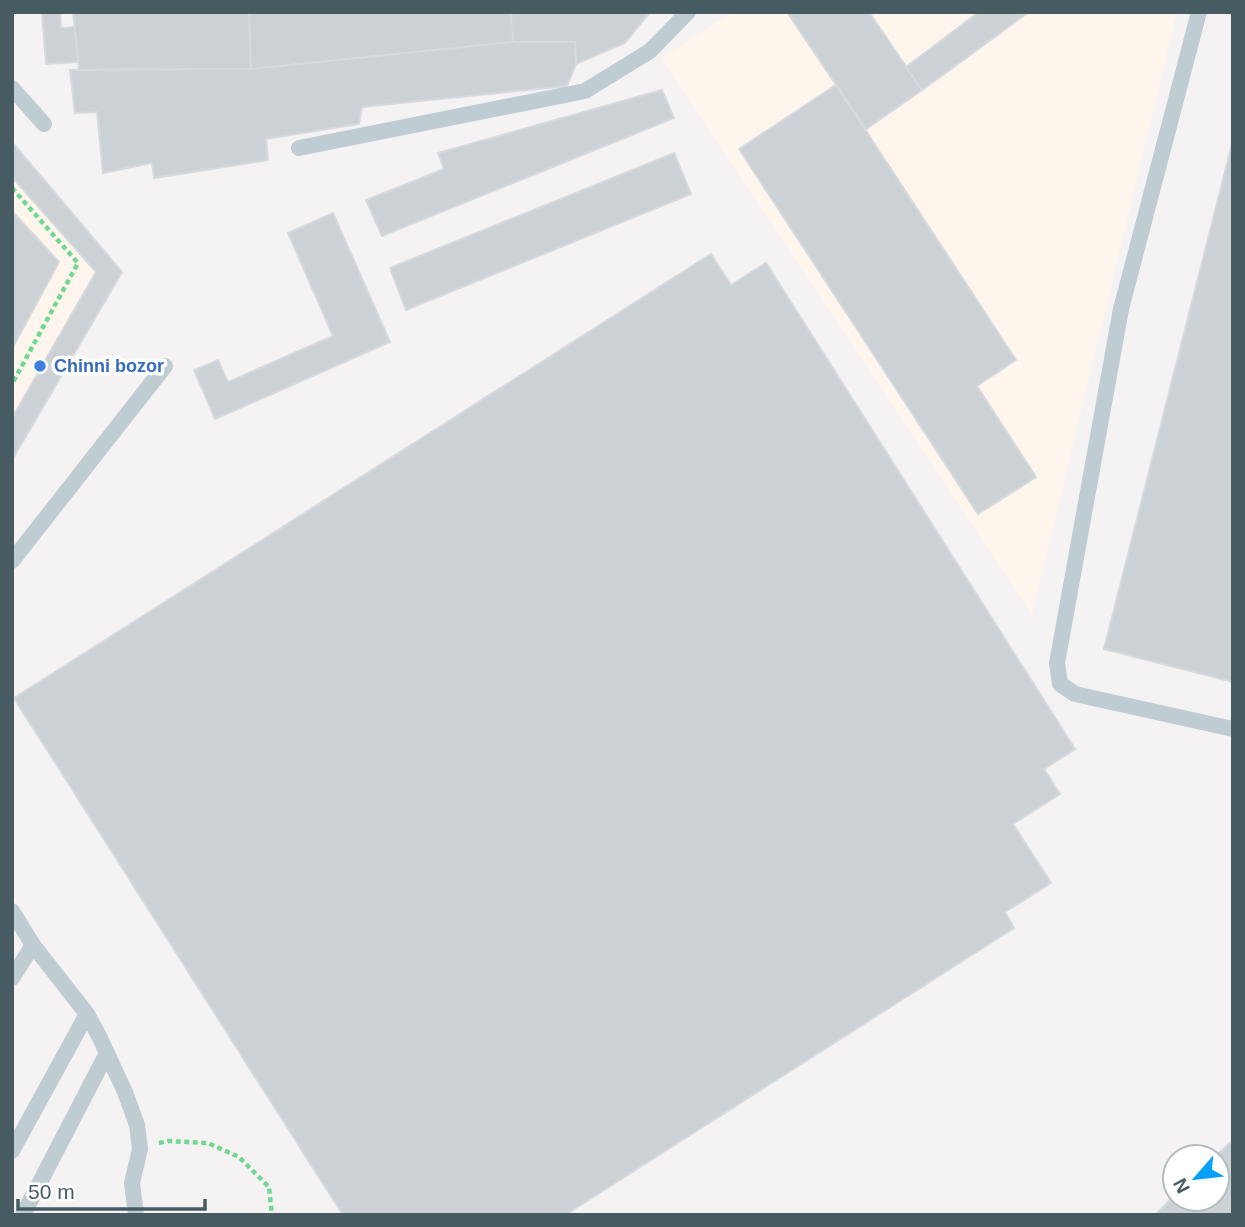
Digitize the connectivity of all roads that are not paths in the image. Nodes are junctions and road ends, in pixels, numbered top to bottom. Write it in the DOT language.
graph roads {
  1 [pos="688,12"];
  2 [pos="1199,12"];
  3 [pos="12,88"];
  4 [pos="44,124"];
  5 [pos="299,148"];
  6 [pos="165,366"];
  7 [pos="12,561"];
  8 [pos="1233,729"];
  9 [pos="12,911"];
  10 [pos="33,946"];
  11 [pos="12,978"];
  12 [pos="87,1014"];
  13 [pos="107,1053"];
  14 [pos="12,1151"];
  15 [pos="23,1215"];
  16 [pos="136,1215"];
  1 -- 5 [label="lane"];
  2 -- 8 [label="lane"];
  3 -- 4 [label="lane"];
  6 -- 7 [label="lane"];
  9 -- 10 [label="lane"];
  10 -- 11 [label="lane"];
  10 -- 12 [label="lane"];
  12 -- 13 [label="lane"];
  12 -- 14 [label="lane"];
  13 -- 15 [label="lane"];
  13 -- 16 [label="lane"];
}
